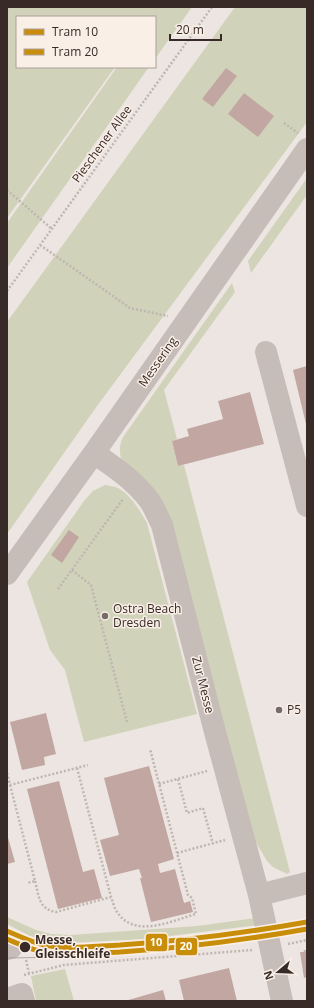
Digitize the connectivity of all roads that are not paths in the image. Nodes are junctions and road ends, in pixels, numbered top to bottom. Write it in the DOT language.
graph roads {
  1 [pos="305,143"];
  2 [pos="266,352"];
  3 [pos="94,453"];
  4 [pos="307,506"];
  5 [pos="7,574"];
  6 [pos="307,883"];
  7 [pos="259,895"];
  8 [pos="7,999"];
  9 [pos="24,1001"];
  10 [pos="282,1001"];
  1 -- 3 [label="street, Messering"];
  2 -- 4 [label="street"];
  3 -- 5 [label="street, Messering"];
  3 -- 7 [label="street, Zur Messe"];
  6 -- 7 [label="street"];
  7 -- 10 [label="street, Zur Messe"];
  8 -- 9 [label="street"];
}
